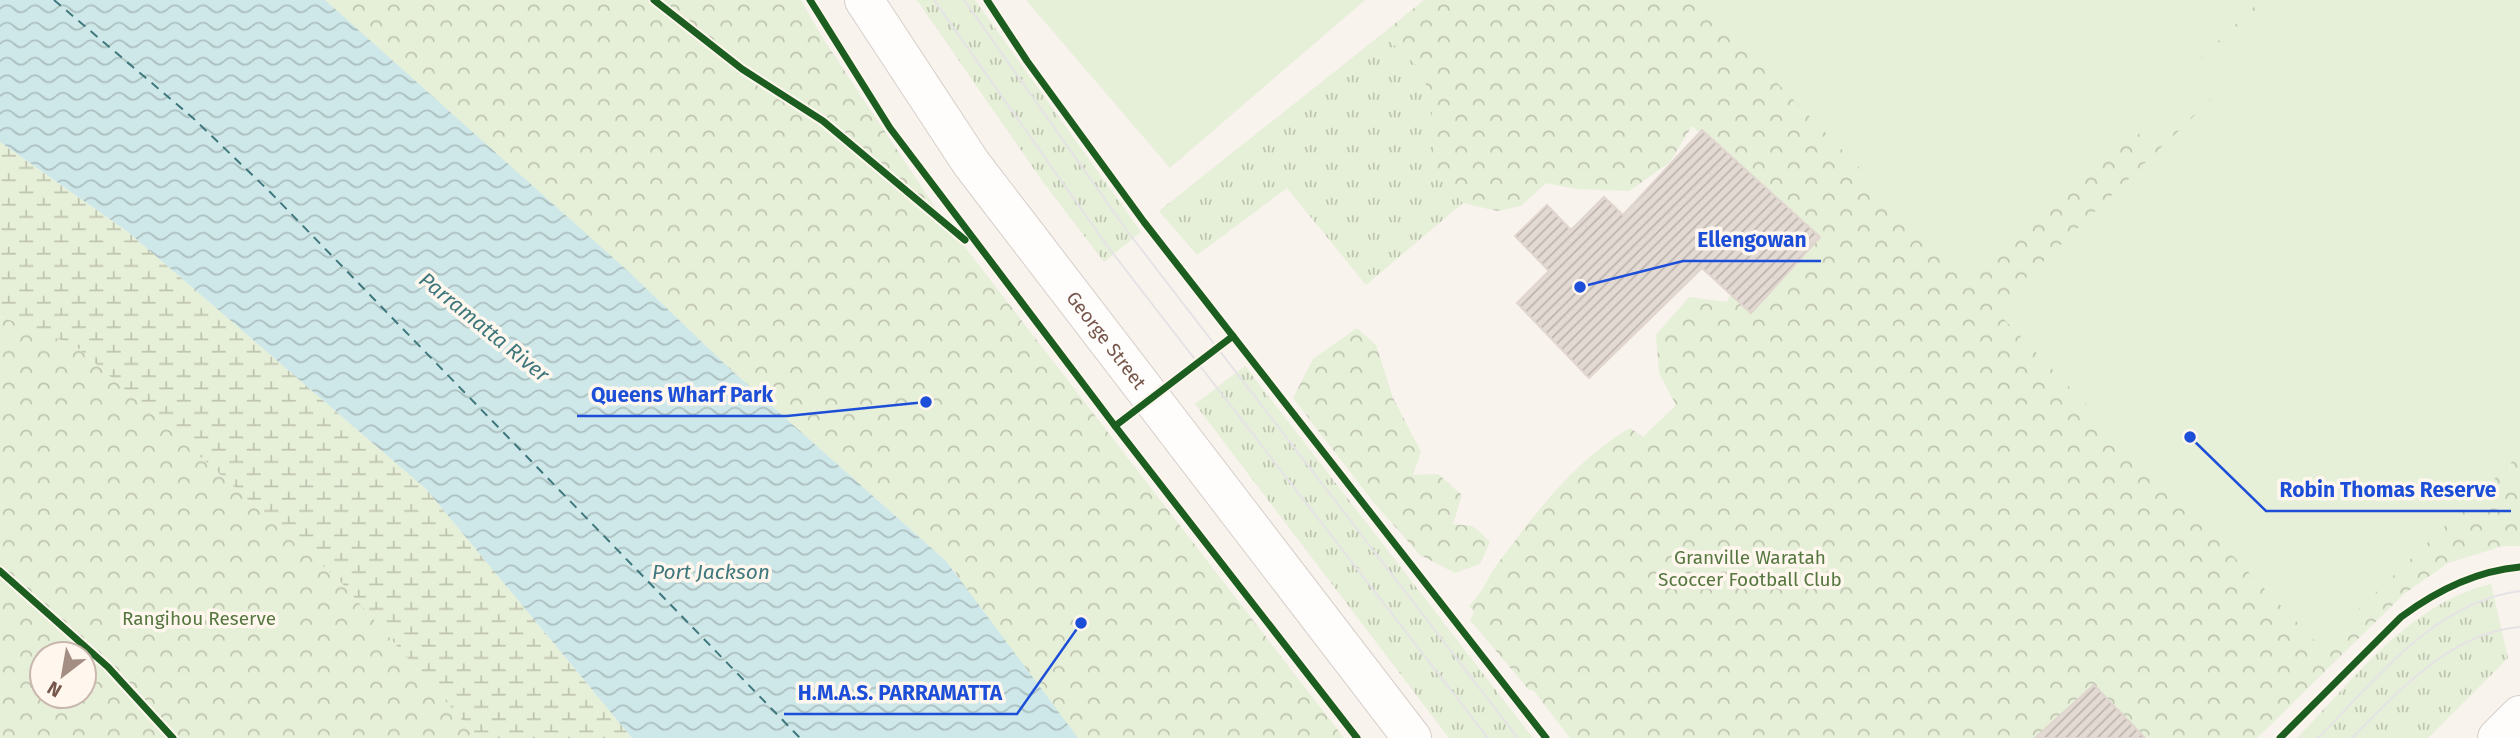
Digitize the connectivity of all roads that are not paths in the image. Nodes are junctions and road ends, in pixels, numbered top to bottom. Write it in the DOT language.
graph roads {
  1 [pos="864,0"];
  2 [pos="2520,715"];
  3 [pos="1412,738"];
  4 [pos="2497,738"];
  1 -- 3 [label="street, George Street"];
  2 -- 4 [label="street"];
}
